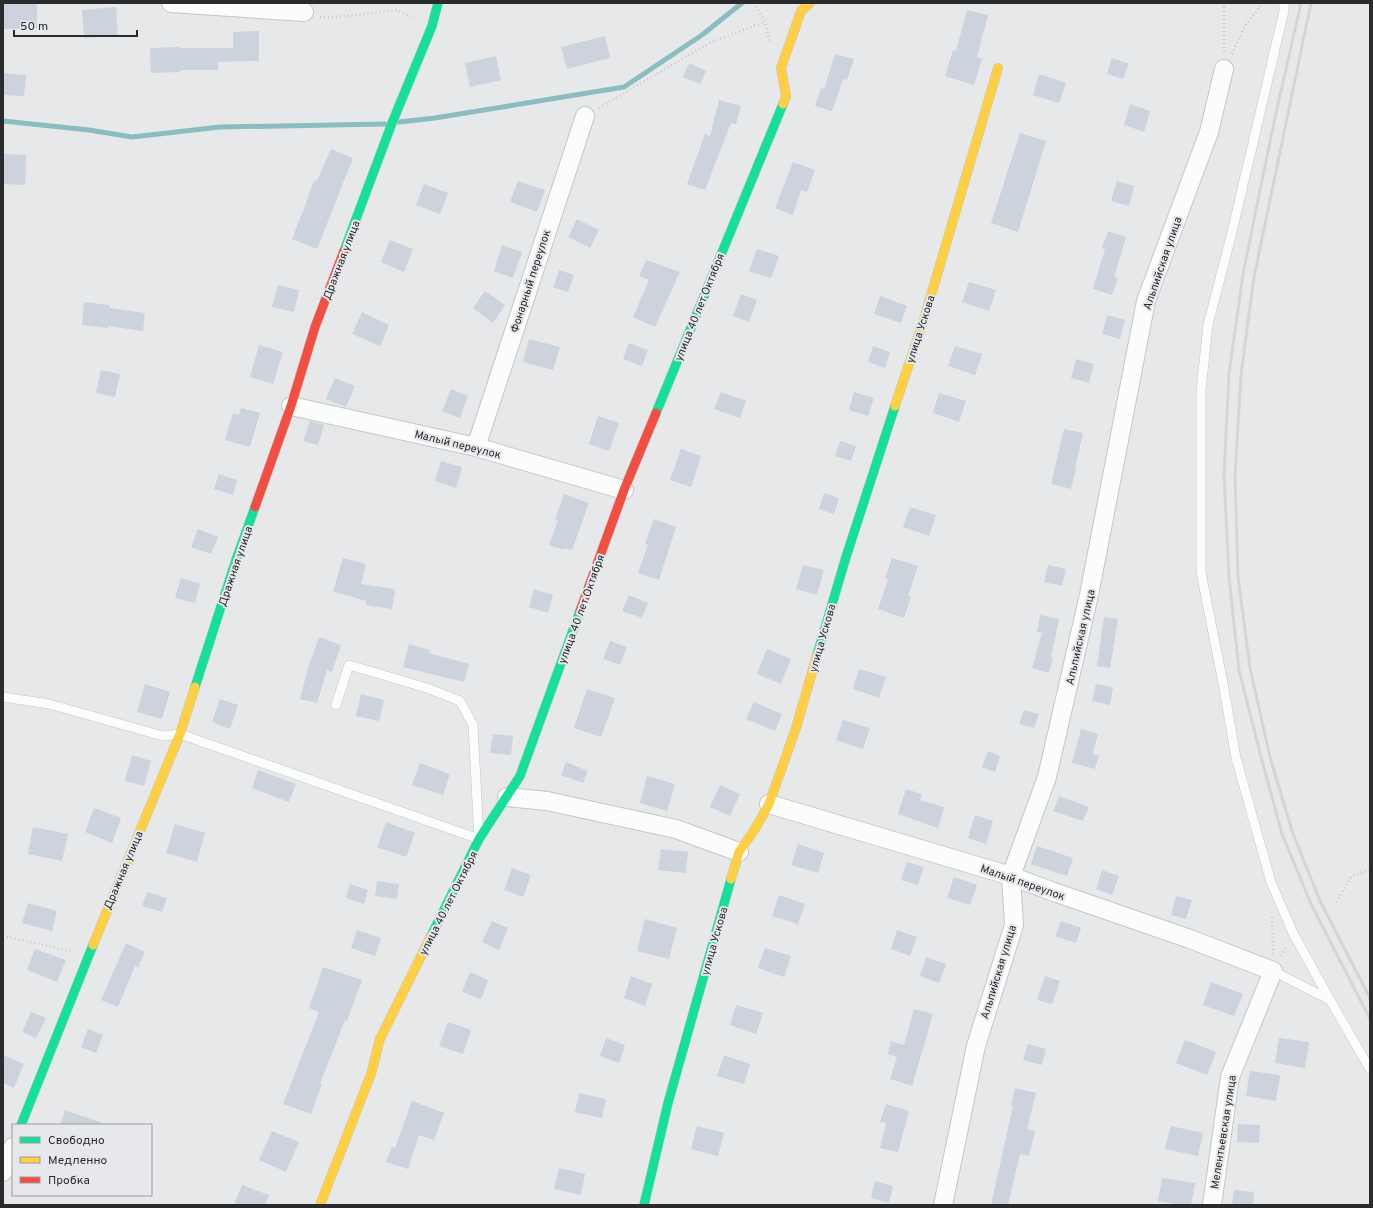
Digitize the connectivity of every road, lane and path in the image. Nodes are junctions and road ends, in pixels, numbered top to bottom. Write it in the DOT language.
graph roads {
  1 [pos="171,3"];
  2 [pos="438,3"];
  3 [pos="810,3"];
  4 [pos="1224,3"];
  5 [pos="1263,3"];
  6 [pos="1284,3"];
  7 [pos="755,4"];
  8 [pos="304,12"];
  9 [pos="765,22"];
  10 [pos="432,26"];
  11 [pos="781,68"];
  12 [pos="998,68"];
  13 [pos="1224,69"];
  14 [pos="584,116"];
  15 [pos="291,406"];
  16 [pos="476,447"];
  17 [pos="624,490"];
  18 [pos="3,697"];
  19 [pos="336,705"];
  20 [pos="180,734"];
  21 [pos="507,797"];
  22 [pos="769,804"];
  23 [pos="479,840"];
  24 [pos="739,852"];
  25 [pos="1370,870"];
  26 [pos="1011,876"];
  27 [pos="1336,902"];
  28 [pos="1272,912"];
  29 [pos="3,936"];
  30 [pos="88,955"];
  31 [pos="1273,971"];
  32 [pos="1330,1000"];
  33 [pos="1370,1069"];
  34 [pos="21,1124"];
  35 [pos="12,1150"];
  36 [pos="3,1172"];
  37 [pos="320,1205"];
  38 [pos="644,1205"];
  39 [pos="943,1205"];
  40 [pos="1212,1205"];
  1 -- 8 [label="street"];
  2 -- 10 [label="street, Дражная улица"];
  3 -- 11 [label="street, улица 40 лет Октября"];
  4 -- 13 [label="path"];
  5 -- 13 [label="path"];
  6 -- 32 [label="lane"];
  7 -- 9 [label="path"];
  8 -- 10 [label="path"];
  9 -- 11 [label="path"];
  9 -- 14 [label="path"];
  10 -- 15 [label="street, Дражная улица"];
  11 -- 17 [label="street, улица 40 лет Октября"];
  12 -- 22 [label="street, улица Ускова"];
  13 -- 26 [label="street, Альпийская улица"];
  14 -- 16 [label="street, Фонарный переулок"];
  15 -- 16 [label="street, Малый переулок"];
  15 -- 20 [label="street, Дражная улица"];
  16 -- 17 [label="street, Малый переулок"];
  17 -- 21 [label="street, улица 40 лет Октября"];
  18 -- 20 [label="lane"];
  19 -- 23 [label="lane"];
  20 -- 23 [label="lane"];
  20 -- 30 [label="street, Дражная улица"];
  21 -- 23 [label="street, улица 40 лет Октября"];
  21 -- 24 [label="street"];
  22 -- 24 [label="street, улица Ускова"];
  22 -- 26 [label="street, Малый переулок"];
  23 -- 37 [label="street, улица 40 лет Октября"];
  24 -- 38 [label="street, улица Ускова"];
  25 -- 27 [label="path"];
  26 -- 31 [label="street, Малый переулок"];
  26 -- 39 [label="street, Альпийская улица"];
  28 -- 31 [label="path"];
  29 -- 30 [label="path"];
  30 -- 34 [label="street, Дражная улица"];
  31 -- 32 [label="lane"];
  31 -- 40 [label="street, Мелентьевская улица"];
  32 -- 33 [label="lane"];
  35 -- 36 [label="street"];
}
